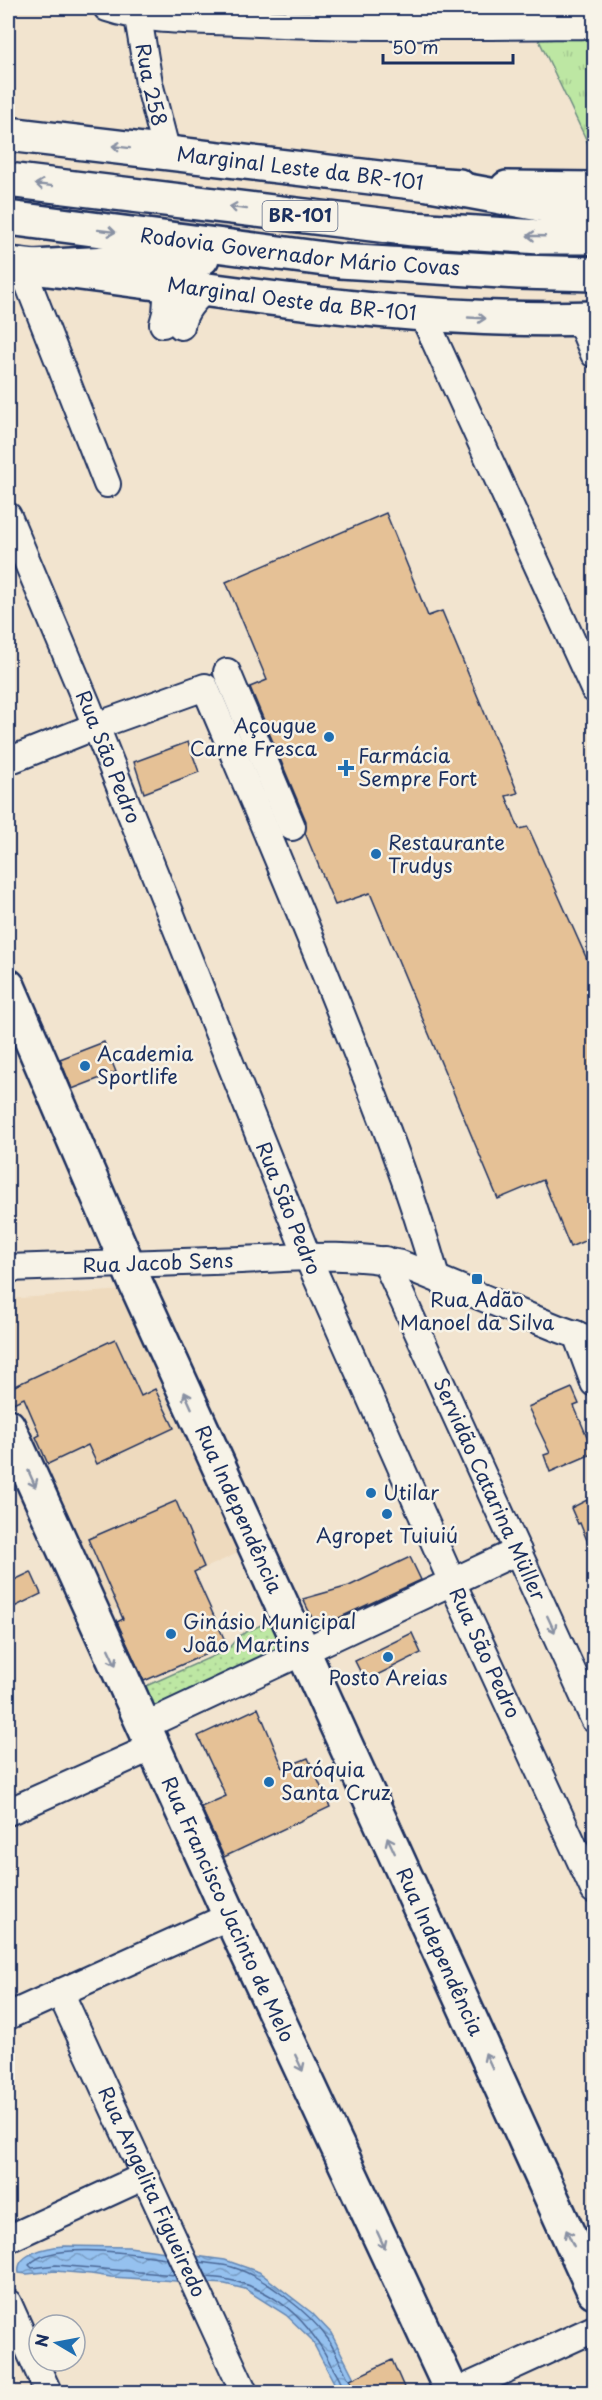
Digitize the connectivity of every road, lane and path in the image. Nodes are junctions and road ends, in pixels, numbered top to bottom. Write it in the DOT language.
graph roads {
  1 [pos="107,8"];
  2 [pos="138,17"];
  3 [pos="594,25"];
  4 [pos="8,134"];
  5 [pos="167,153"];
  6 [pos="8,180"];
  7 [pos="430,184"];
  8 [pos="594,189"];
  9 [pos="594,214"];
  10 [pos="8,218"];
  11 [pos="594,237"];
  12 [pos="288,254"];
  13 [pos="17,265"];
  14 [pos="594,274"];
  15 [pos="168,286"];
  16 [pos="205,290"];
  17 [pos="423,315"];
  18 [pos="587,318"];
  19 [pos="594,354"];
  20 [pos="107,484"];
  21 [pos="8,516"];
  22 [pos="227,672"];
  23 [pos="594,690"];
  24 [pos="96,726"];
  25 [pos="8,761"];
  26 [pos="292,827"];
  27 [pos="8,986"];
  28 [pos="308,1258"];
  29 [pos="385,1260"];
  30 [pos="127,1264"];
  31 [pos="8,1268"];
  32 [pos="436,1278"];
  33 [pos="585,1337"];
  34 [pos="594,1383"];
  35 [pos="8,1426"];
  36 [pos="518,1551"];
  37 [pos="452,1582"];
  38 [pos="302,1651"];
  39 [pos="594,1719"];
  40 [pos="148,1736"];
  41 [pos="8,1812"];
  42 [pos="594,1890"];
  43 [pos="230,1916"];
  44 [pos="60,1992"];
  45 [pos="8,2016"];
  46 [pos="145,2176"];
  47 [pos="8,2239"];
  48 [pos="594,2291"];
  49 [pos="8,2303"];
  50 [pos="594,2329"];
  51 [pos="48,2392"];
  52 [pos="244,2392"];
  53 [pos="454,2392"];
  1 -- 2 [label="street"];
  2 -- 3 [label="street"];
  2 -- 5 [label="street, Rua 258"];
  5 -- 4 [label="main road, Marginal Leste da BR-101, one-way"];
  5 -- 7 [label="main road, Marginal Leste da BR-101"];
  11 -- 6 [label="main road, Rodovia Governador Mário Covas / BR-101, one-way"];
  7 -- 8 [label="main road, Marginal Leste da BR-101"];
  7 -- 9 [label="main road"];
  10 -- 12 [label="main road, Rodovia Governador Mário Covas / BR-101, one-way"];
  12 -- 13 [label="main road"];
  12 -- 14 [label="main road, Rodovia Governador Mário Covas / BR-101"];
  13 -- 15 [label="main road, Marginal Oeste da BR-101"];
  13 -- 20 [label="street"];
  15 -- 16 [label="main road, Marginal Oeste da BR-101"];
  15 -- 16 [label="street"];
  16 -- 17 [label="main road, Marginal Oeste da BR-101"];
  17 -- 18 [label="main road, Marginal Oeste da BR-101, one-way"];
  17 -- 23 [label="street"];
  18 -- 19 [label="street"];
  21 -- 24 [label="street, Rua São Pedro"];
  22 -- 26 [label="street"];
  24 -- 25 [label="street"];
  24 -- 28 [label="street, Rua São Pedro"];
  24 -- 32 [label="street"];
  27 -- 30 [label="main road, Rua Independência"];
  28 -- 29 [label="street"];
  28 -- 30 [label="street, Rua Jacob Sens"];
  28 -- 37 [label="street, Rua São Pedro"];
  29 -- 32 [label="street"];
  29 -- 36 [label="street, Servidão Catarina Müller"];
  30 -- 31 [label="street, Rua Jacob Sens"];
  38 -- 30 [label="main road, Rua Independência, one-way"];
  32 -- 33 [label="street"];
  33 -- 34 [label="street"];
  35 -- 40 [label="main road, Rua Francisco Jacinto de Melo, one-way"];
  36 -- 37 [label="street"];
  36 -- 39 [label="street, Servidão Catarina Müller, one-way"];
  37 -- 38 [label="street"];
  37 -- 42 [label="street, Rua São Pedro"];
  38 -- 40 [label="street"];
  48 -- 38 [label="main road, Rua Independência, one-way"];
  40 -- 41 [label="street"];
  40 -- 43 [label="main road, Rua Francisco Jacinto de Melo"];
  43 -- 44 [label="street"];
  43 -- 53 [label="main road, Rua Francisco Jacinto de Melo, one-way"];
  44 -- 45 [label="street"];
  44 -- 46 [label="street, Rua Angelita Figueiredo"];
  46 -- 47 [label="street"];
  46 -- 52 [label="street, Rua Angelita Figueiredo"];
  49 -- 51 [label="street"];
  50 -- 53 [label="street"];
}
